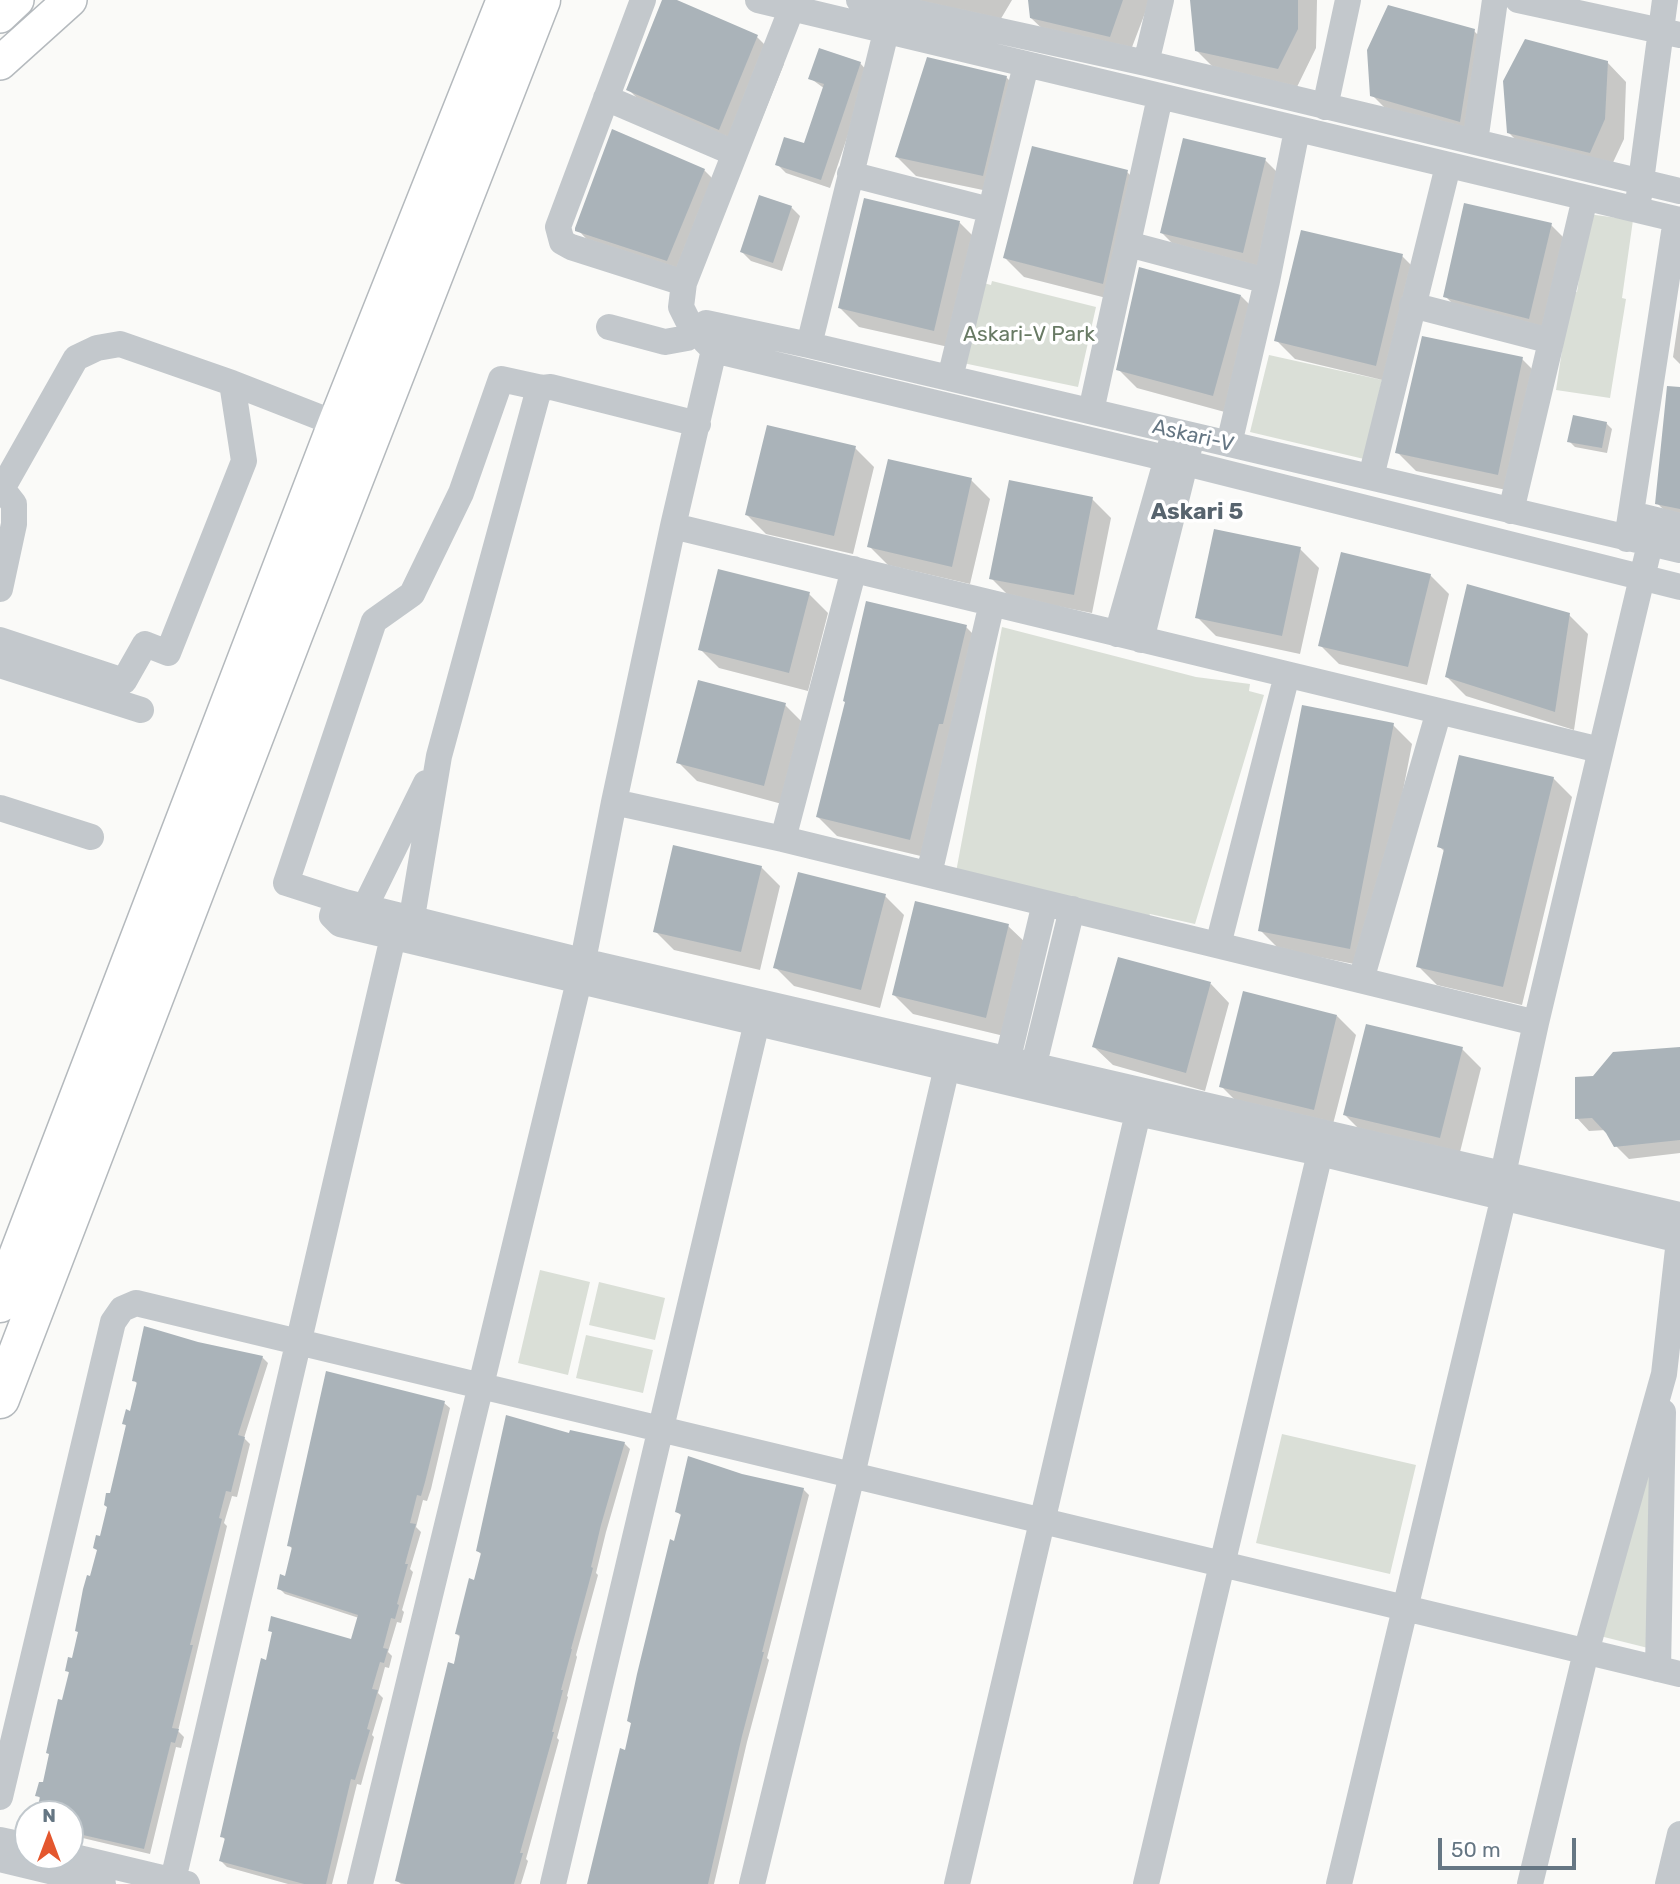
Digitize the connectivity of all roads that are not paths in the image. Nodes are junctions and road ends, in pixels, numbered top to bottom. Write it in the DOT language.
graph roads {
  1 [pos="17,0"];
  2 [pos="71,0"];
  3 [pos="506,0"];
  4 [pos="541,0"];
  5 [pos="643,0"];
  6 [pos="758,0"];
  7 [pos="859,0"];
  8 [pos="1161,0"];
  9 [pos="1348,0"];
  10 [pos="1495,0"];
  11 [pos="1518,0"];
  12 [pos="1665,0"];
  13 [pos="794,5"];
  14 [pos="0,16"];
  15 [pos="887,32"];
  16 [pos="1670,33"];
  17 [pos="0,63"];
  18 [pos="1146,63"];
  19 [pos="1026,65"];
  20 [pos="1160,97"];
  21 [pos="606,98"];
  22 [pos="1325,107"];
  23 [pos="1297,130"];
  24 [pos="1475,142"];
  25 [pos="734,153"];
  26 [pos="1448,166"];
  27 [pos="850,174"];
  28 [pos="1641,181"];
  29 [pos="1680,191"];
  30 [pos="1585,198"];
  31 [pos="990,209"];
  32 [pos="1637,211"];
  33 [pos="1678,220"];
  34 [pos="1128,244"];
  35 [pos="1267,281"];
  36 [pos="684,283"];
  37 [pos="1412,305"];
  38 [pos="609,327"];
  39 [pos="700,335"];
  40 [pos="1551,341"];
  41 [pos="809,345"];
  42 [pos="950,378"];
  43 [pos="232,383"];
  44 [pos="542,388"];
  45 [pos="1091,411"];
  46 [pos="337,424"];
  47 [pos="698,424"];
  48 [pos="1182,434"];
  49 [pos="1229,444"];
  50 [pos="1177,461"];
  51 [pos="1371,477"];
  52 [pos="1,487"];
  53 [pos="1511,511"];
  54 [pos="673,526"];
  55 [pos="1680,526"];
  56 [pos="1636,533"];
  57 [pos="1680,550"];
  58 [pos="854,569"];
  59 [pos="1642,578"];
  60 [pos="1680,587"];
  61 [pos="0,589"];
  62 [pos="992,603"];
  63 [pos="1129,637"];
  64 [pos="0,640"];
  65 [pos="0,665"];
  66 [pos="1287,675"];
  67 [pos="141,710"];
  68 [pos="1439,711"];
  69 [pos="1600,750"];
  70 [pos="439,757"];
  71 [pos="614,802"];
  72 [pos="0,808"];
  73 [pos="91,837"];
  74 [pos="783,839"];
  75 [pos="929,874"];
  76 [pos="1045,903"];
  77 [pos="355,904"];
  78 [pos="1072,909"];
  79 [pos="412,916"];
  80 [pos="393,937"];
  81 [pos="1218,945"];
  82 [pos="581,971"];
  83 [pos="1361,980"];
  84 [pos="757,1022"];
  85 [pos="1536,1023"];
  86 [pos="947,1067"];
  87 [pos="1020,1067"];
  88 [pos="1138,1113"];
  89 [pos="1320,1153"];
  90 [pos="1503,1185"];
  91 [pos="1680,1232"];
  92 [pos="2,1289"];
  93 [pos="298,1342"];
  94 [pos="1664,1374"];
  95 [pos="481,1385"];
  96 [pos="0,1399"];
  97 [pos="662,1430"];
  98 [pos="852,1475"];
  99 [pos="1042,1521"];
  100 [pos="1223,1564"];
  101 [pos="1405,1609"];
  102 [pos="1586,1652"];
  103 [pos="1669,1672"];
  104 [pos="0,1797"];
  105 [pos="1680,1834"];
  106 [pos="0,1859"];
  107 [pos="84,1859"];
  108 [pos="181,1882"];
  109 [pos="103,1884"];
  110 [pos="360,1884"];
  111 [pos="553,1884"];
  112 [pos="752,1884"];
  113 [pos="957,1884"];
  114 [pos="1146,1884"];
  115 [pos="1339,1884"];
  116 [pos="1530,1884"];
  117 [pos="1668,1884"];
  1 -- 14 [label="main road"];
  2 -- 17 [label="main road"];
  3 -- 46 [label="highway"];
  4 -- 96 [label="highway"];
  5 -- 21 [label="street"];
  6 -- 13 [label="street"];
  7 -- 18 [label="street"];
  8 -- 18 [label="street"];
  9 -- 22 [label="street"];
  10 -- 24 [label="street"];
  11 -- 16 [label="street"];
  12 -- 16 [label="street"];
  13 -- 15 [label="street"];
  13 -- 25 [label="street"];
  15 -- 19 [label="street"];
  15 -- 27 [label="street"];
  16 -- 28 [label="street"];
  18 -- 22 [label="street"];
  19 -- 20 [label="street"];
  19 -- 31 [label="street"];
  20 -- 23 [label="street"];
  20 -- 34 [label="street"];
  21 -- 25 [label="street"];
  21 -- 36 [label="street"];
  22 -- 24 [label="street"];
  23 -- 26 [label="street"];
  23 -- 35 [label="street"];
  24 -- 28 [label="street"];
  25 -- 36 [label="street"];
  26 -- 30 [label="street"];
  26 -- 37 [label="street"];
  27 -- 31 [label="street"];
  27 -- 41 [label="street"];
  28 -- 29 [label="street"];
  28 -- 32 [label="street"];
  30 -- 32 [label="street"];
  30 -- 40 [label="street"];
  31 -- 42 [label="street"];
  32 -- 33 [label="street"];
  33 -- 56 [label="street"];
  34 -- 35 [label="street"];
  34 -- 45 [label="street"];
  35 -- 49 [label="street"];
  36 -- 39 [label="street"];
  37 -- 40 [label="street"];
  37 -- 51 [label="street"];
  38 -- 39 [label="street"];
  39 -- 41 [label="street, Askari-V"];
  39 -- 47 [label="street"];
  39 -- 50 [label="street, Askari-V"];
  40 -- 53 [label="street"];
  41 -- 42 [label="street, Askari-V"];
  42 -- 45 [label="street, Askari-V"];
  43 -- 46 [label="street"];
  43 -- 52 [label="street"];
  43 -- 64 [label="street"];
  44 -- 47 [label="street"];
  44 -- 70 [label="street"];
  44 -- 77 [label="street"];
  45 -- 48 [label="street, Askari-V"];
  46 -- 92 [label="highway"];
  47 -- 54 [label="street"];
  48 -- 49 [label="street, Askari-V"];
  48 -- 50 [label="street"];
  49 -- 51 [label="street, Askari-V"];
  50 -- 59 [label="street, Askari-V"];
  50 -- 63 [label="street"];
  51 -- 53 [label="street, Askari-V"];
  52 -- 61 [label="street"];
  53 -- 56 [label="street, Askari-V"];
  54 -- 58 [label="street"];
  54 -- 71 [label="street"];
  55 -- 56 [label="street"];
  56 -- 57 [label="street, Askari-V"];
  56 -- 59 [label="street"];
  58 -- 62 [label="street"];
  58 -- 74 [label="street"];
  59 -- 60 [label="street, Askari-V"];
  59 -- 69 [label="street"];
  62 -- 63 [label="street"];
  62 -- 75 [label="street"];
  63 -- 66 [label="street"];
  65 -- 67 [label="street"];
  66 -- 68 [label="street"];
  66 -- 81 [label="street"];
  68 -- 69 [label="street"];
  68 -- 83 [label="street"];
  69 -- 85 [label="street"];
  70 -- 77 [label="street"];
  70 -- 79 [label="street"];
  71 -- 74 [label="street"];
  71 -- 82 [label="street"];
  72 -- 73 [label="street"];
  74 -- 75 [label="street"];
  75 -- 76 [label="street"];
  76 -- 78 [label="street"];
  76 -- 87 [label="street"];
  77 -- 79 [label="street"];
  77 -- 80 [label="street"];
  78 -- 81 [label="street"];
  78 -- 87 [label="street"];
  79 -- 82 [label="street"];
  80 -- 82 [label="street"];
  80 -- 93 [label="street"];
  81 -- 83 [label="street"];
  82 -- 84 [label="street"];
  82 -- 87 [label="street"];
  82 -- 95 [label="street"];
  83 -- 85 [label="street"];
  84 -- 86 [label="street"];
  84 -- 97 [label="street"];
  85 -- 90 [label="street"];
  86 -- 87 [label="street"];
  86 -- 98 [label="street"];
  87 -- 88 [label="street"];
  87 -- 90 [label="street"];
  88 -- 89 [label="street"];
  88 -- 99 [label="street"];
  89 -- 90 [label="street"];
  89 -- 100 [label="street"];
  90 -- 91 [label="street"];
  90 -- 101 [label="street"];
  91 -- 94 [label="street"];
  93 -- 95 [label="street"];
  93 -- 104 [label="street"];
  93 -- 108 [label="street"];
  94 -- 102 [label="street"];
  94 -- 103 [label="street"];
  95 -- 97 [label="street"];
  95 -- 110 [label="street"];
  97 -- 98 [label="street"];
  97 -- 111 [label="street"];
  98 -- 99 [label="street"];
  98 -- 112 [label="street"];
  99 -- 100 [label="street"];
  99 -- 113 [label="street"];
  100 -- 101 [label="street"];
  100 -- 114 [label="street"];
  101 -- 102 [label="street"];
  101 -- 115 [label="street"];
  102 -- 103 [label="street"];
  102 -- 116 [label="street"];
  105 -- 117 [label="street"];
  106 -- 109 [label="street"];
  107 -- 108 [label="street"];
}
